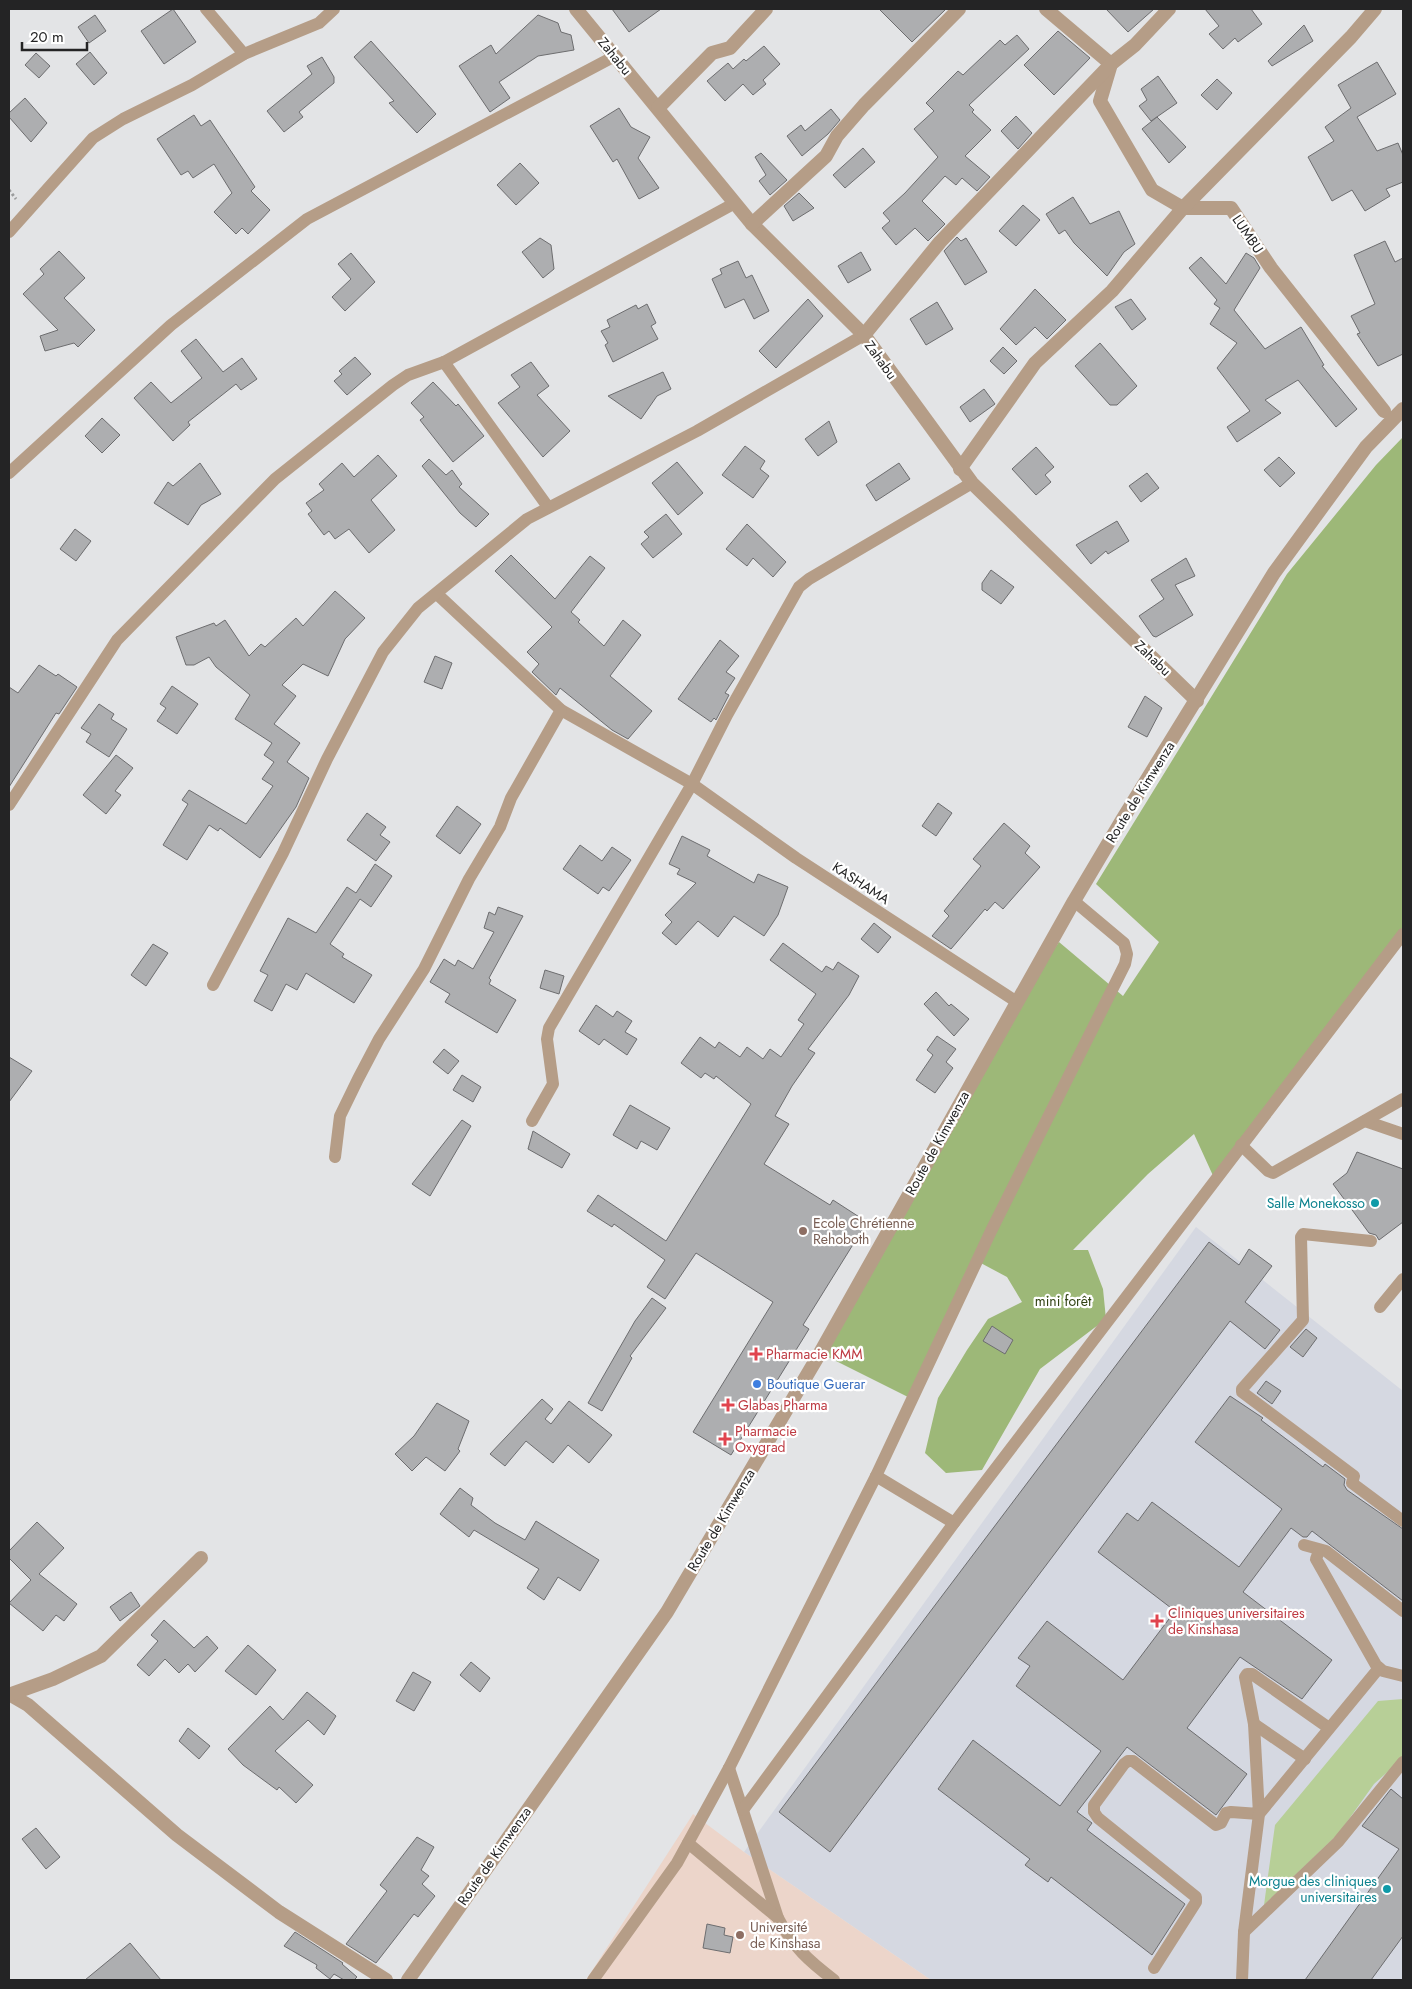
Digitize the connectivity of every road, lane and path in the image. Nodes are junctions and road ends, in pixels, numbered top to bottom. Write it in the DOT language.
graph roads {
  1 [pos="206,9"];
  2 [pos="334,9"];
  3 [pos="576,9"];
  4 [pos="766,9"];
  5 [pos="959,9"];
  6 [pos="1046,9"];
  7 [pos="1170,9"];
  8 [pos="1375,9"];
  9 [pos="244,54"];
  10 [pos="615,56"];
  11 [pos="1111,64"];
  12 [pos="658,108"];
  13 [pos="735,203"];
  14 [pos="1183,208"];
  15 [pos="752,224"];
  16 [pos="9,232"];
  17 [pos="864,335"];
  18 [pos="444,362"];
  19 [pos="1403,409"];
  20 [pos="1384,411"];
  21 [pos="960,469"];
  22 [pos="9,473"];
  23 [pos="972,483"];
  24 [pos="548,507"];
  25 [pos="438,594"];
  26 [pos="1197,701"];
  27 [pos="561,710"];
  28 [pos="692,784"];
  29 [pos="9,805"];
  30 [pos="1074,900"];
  31 [pos="1403,934"];
  32 [pos="213,985"];
  33 [pos="1016,1002"];
  34 [pos="1403,1098"];
  35 [pos="1365,1121"];
  36 [pos="532,1122"];
  37 [pos="1403,1134"];
  38 [pos="1241,1145"];
  39 [pos="335,1157"];
  40 [pos="1371,1241"];
  41 [pos="1403,1279"];
  42 [pos="1380,1307"];
  43 [pos="876,1476"];
  44 [pos="1403,1521"];
  45 [pos="954,1523"];
  46 [pos="1304,1545"];
  47 [pos="1319,1551"];
  48 [pos="201,1558"];
  49 [pos="1403,1611"];
  50 [pos="1379,1668"];
  51 [pos="1403,1676"];
  52 [pos="10,1694"];
  53 [pos="1254,1724"];
  54 [pos="1329,1728"];
  55 [pos="1305,1759"];
  56 [pos="1403,1762"];
  57 [pos="729,1768"];
  58 [pos="743,1810"];
  59 [pos="1260,1814"];
  60 [pos="688,1843"];
  61 [pos="778,1918"];
  62 [pos="1244,1932"];
  63 [pos="1154,1968"];
  64 [pos="386,1980"];
  65 [pos="408,1980"];
  66 [pos="593,1980"];
  67 [pos="834,1980"];
  68 [pos="1242,1980"];
  1 -- 9 [label="lane"];
  2 -- 9 [label="lane"];
  3 -- 10 [label="street, Zahabu"];
  4 -- 12 [label="street"];
  5 -- 15 [label="street"];
  6 -- 11 [label="street"];
  7 -- 11 [label="street"];
  8 -- 14 [label="street"];
  9 -- 16 [label="lane"];
  10 -- 12 [label="street, Zahabu"];
  10 -- 22 [label="lane"];
  11 -- 14 [label="street"];
  11 -- 17 [label="street"];
  12 -- 13 [label="street, Zahabu"];
  13 -- 15 [label="street, Zahabu"];
  13 -- 18 [label="lane"];
  14 -- 20 [label="street, LUMBU"];
  14 -- 21 [label="street"];
  15 -- 17 [label="street, Zahabu"];
  17 -- 21 [label="street, Zahabu"];
  17 -- 24 [label="lane"];
  18 -- 24 [label="lane"];
  18 -- 29 [label="lane"];
  19 -- 26 [label="street, Route de Kimwenza"];
  21 -- 23 [label="street, Zahabu"];
  23 -- 26 [label="street, Zahabu"];
  23 -- 28 [label="lane"];
  24 -- 25 [label="lane"];
  25 -- 27 [label="lane, KASHAMA"];
  25 -- 32 [label="lane"];
  26 -- 30 [label="street, Route de Kimwenza"];
  27 -- 28 [label="lane, KASHAMA"];
  27 -- 39 [label="lane"];
  28 -- 33 [label="lane, KASHAMA"];
  28 -- 36 [label="lane"];
  30 -- 33 [label="street, Route de Kimwenza"];
  30 -- 43 [label="lane"];
  31 -- 38 [label="lane"];
  33 -- 65 [label="street, Route de Kimwenza"];
  34 -- 35 [label="lane"];
  35 -- 37 [label="lane"];
  35 -- 38 [label="lane"];
  38 -- 45 [label="lane"];
  40 -- 44 [label="lane"];
  41 -- 42 [label="lane"];
  43 -- 45 [label="lane"];
  43 -- 57 [label="lane"];
  45 -- 58 [label="lane"];
  46 -- 47 [label="lane"];
  47 -- 49 [label="lane"];
  47 -- 50 [label="lane"];
  48 -- 52 [label="street"];
  50 -- 51 [label="lane"];
  50 -- 54 [label="lane"];
  52 -- 64 [label="street"];
  53 -- 54 [label="lane"];
  53 -- 55 [label="lane"];
  53 -- 59 [label="lane"];
  54 -- 55 [label="lane"];
  55 -- 59 [label="lane"];
  56 -- 62 [label="lane"];
  57 -- 58 [label="lane"];
  57 -- 60 [label="lane"];
  58 -- 61 [label="lane"];
  59 -- 62 [label="lane"];
  59 -- 63 [label="lane"];
  60 -- 61 [label="lane"];
  60 -- 66 [label="lane"];
  61 -- 67 [label="lane"];
  62 -- 68 [label="lane"];
}
